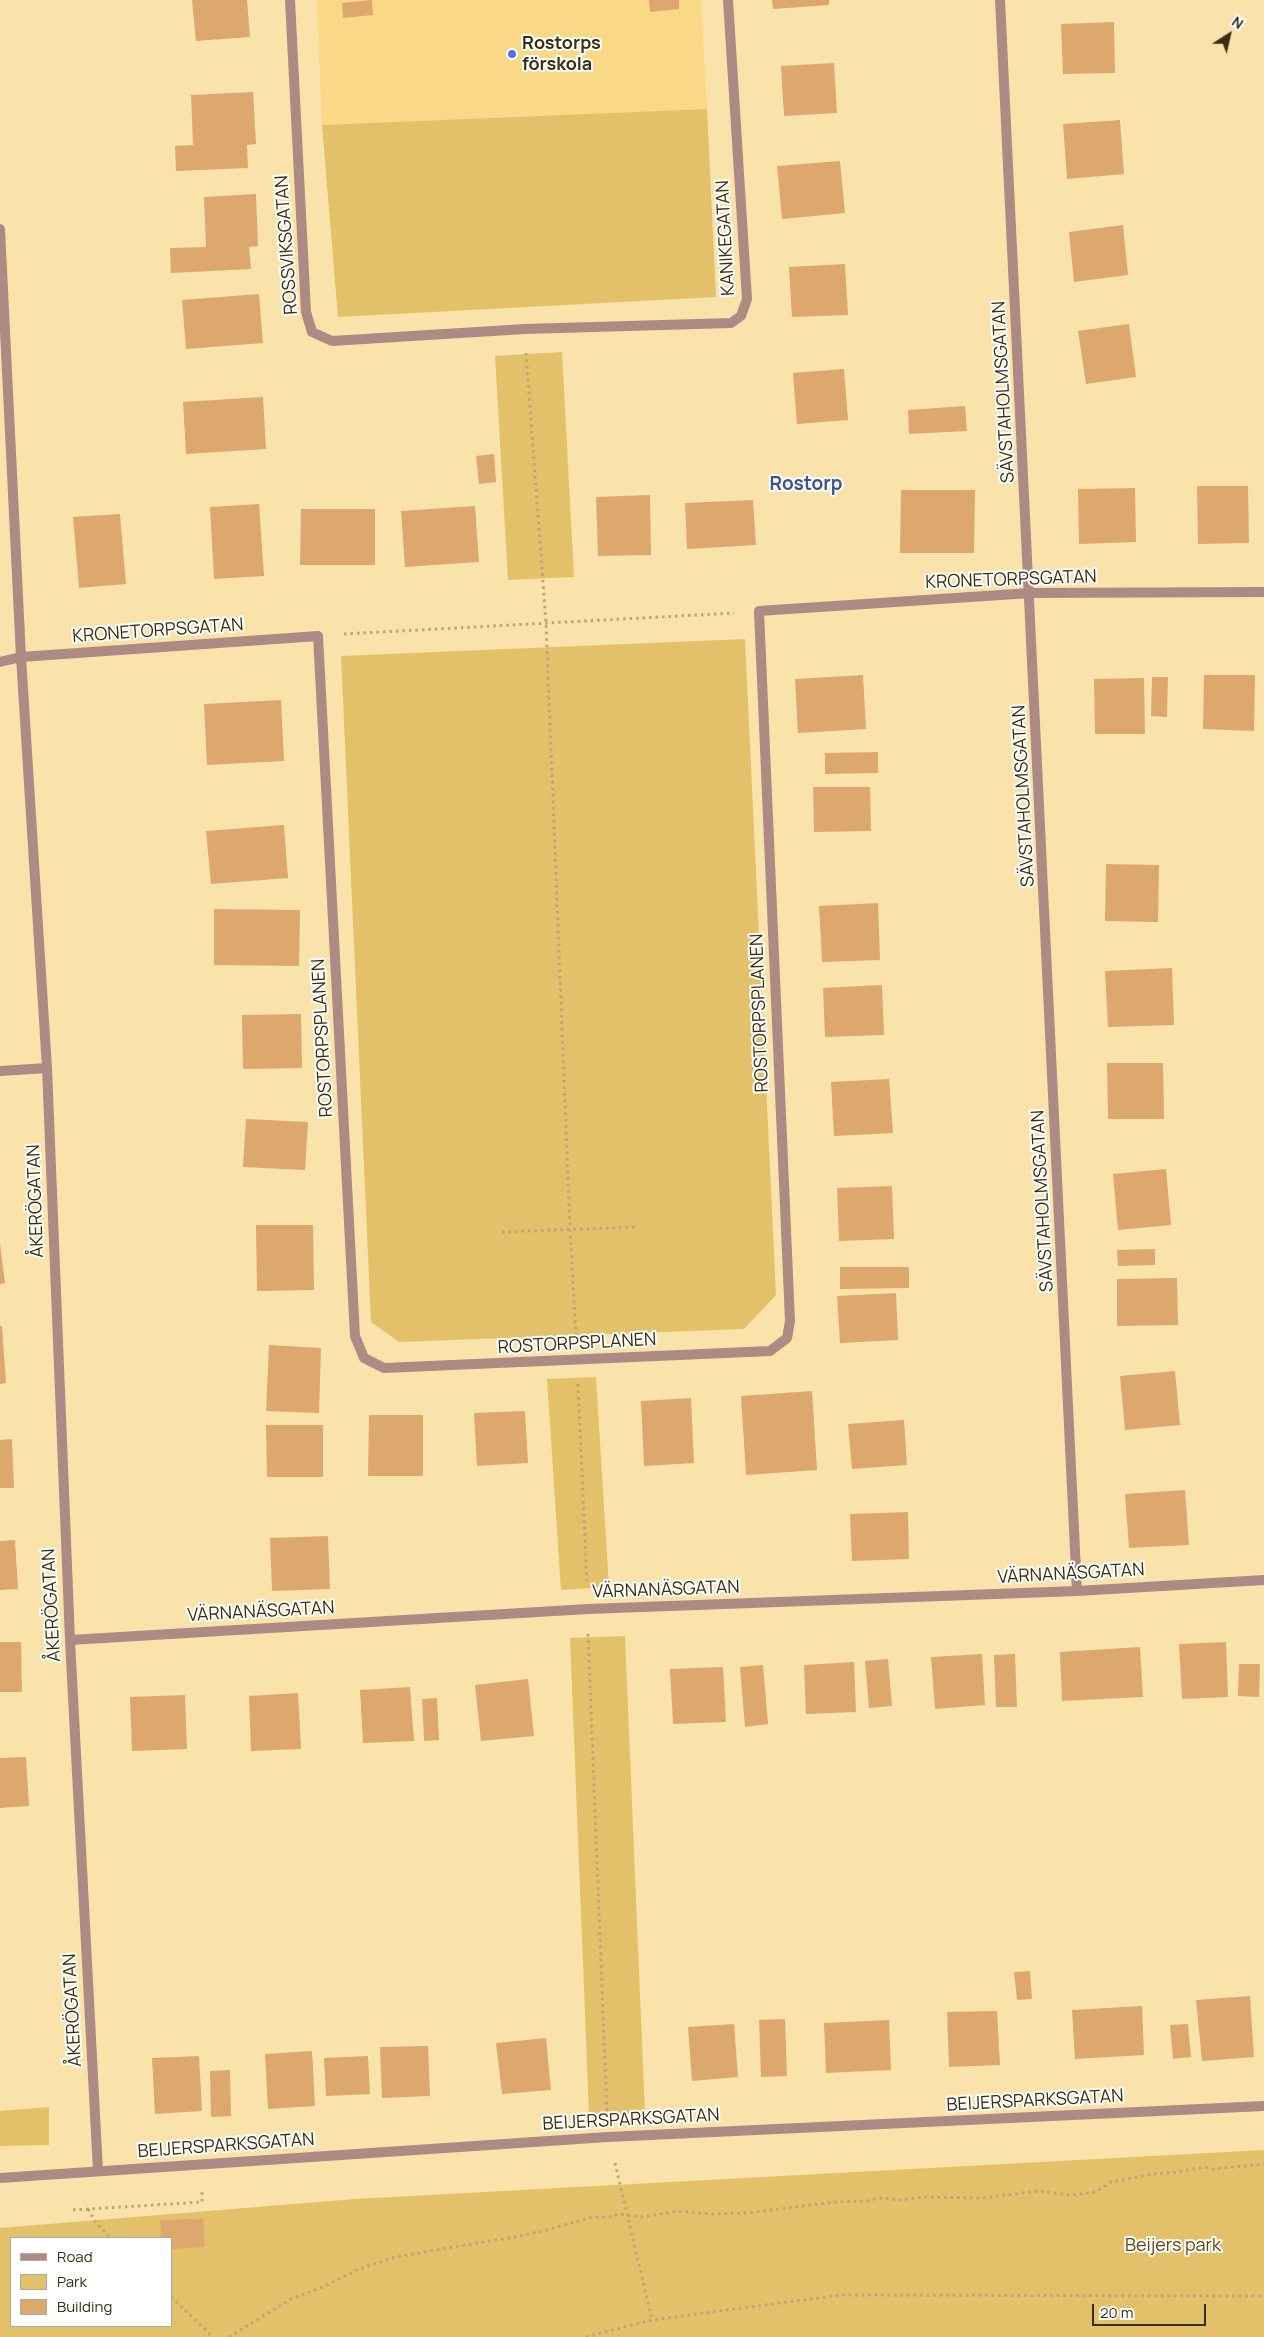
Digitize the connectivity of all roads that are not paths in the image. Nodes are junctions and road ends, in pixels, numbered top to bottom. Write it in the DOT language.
graph roads {
  1 [pos="290,0"];
  2 [pos="728,0"];
  3 [pos="1000,0"];
  4 [pos="0,229"];
  5 [pos="524,329"];
  6 [pos="1030,592"];
  7 [pos="1264,592"];
  8 [pos="759,611"];
  9 [pos="318,636"];
  10 [pos="20,657"];
  11 [pos="0,662"];
  12 [pos="46,1068"];
  13 [pos="0,1071"];
  14 [pos="1264,1580"];
  15 [pos="1078,1591"];
  16 [pos="70,1640"];
  17 [pos="1264,2106"];
  18 [pos="98,2171"];
  19 [pos="0,2178"];
  1 -- 5 [label="street, ROSSVIKSGATAN"];
  2 -- 5 [label="street, KANIKEGATAN"];
  3 -- 6 [label="street, SÄVSTAHOLMSGATAN"];
  4 -- 10 [label="street, ÅKERÖGATAN"];
  6 -- 7 [label="street, KRONETORPSGATAN"];
  6 -- 8 [label="street, KRONETORPSGATAN"];
  6 -- 15 [label="street, SÄVSTAHOLMSGATAN"];
  8 -- 9 [label="street, ROSTORPSPLANEN"];
  9 -- 10 [label="street, KRONETORPSGATAN"];
  10 -- 11 [label="street, KRONETORPSGATAN"];
  10 -- 12 [label="street, ÅKERÖGATAN"];
  12 -- 13 [label="street"];
  12 -- 16 [label="street, ÅKERÖGATAN"];
  14 -- 15 [label="street, VÄRNANÄSGATAN"];
  15 -- 16 [label="street, VÄRNANÄSGATAN"];
  16 -- 18 [label="street, ÅKERÖGATAN"];
  17 -- 18 [label="street, BEIJERSPARKSGATAN"];
  18 -- 19 [label="street, BEIJERSPARKSGATAN"];
}
